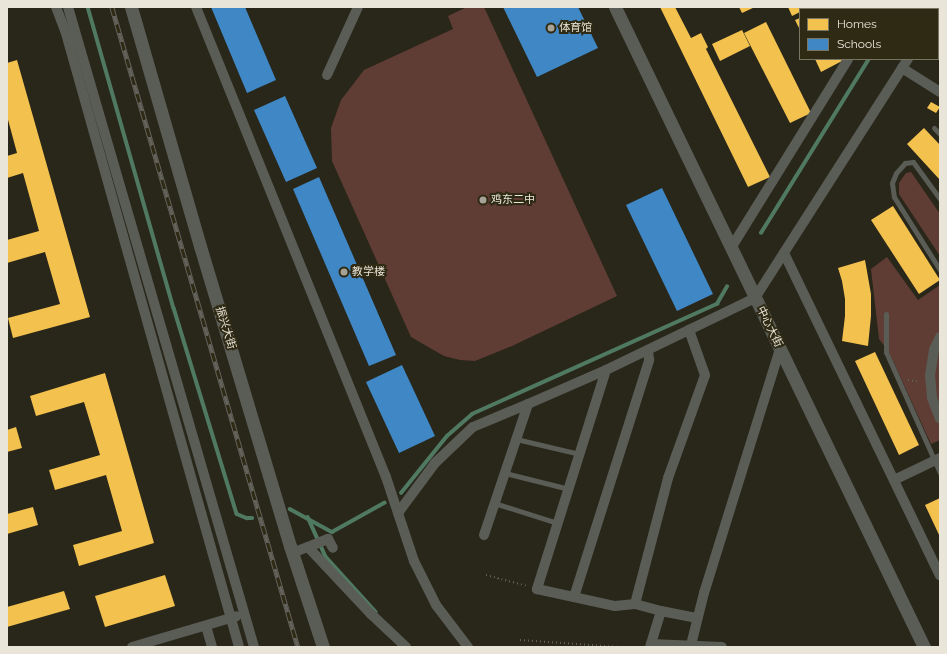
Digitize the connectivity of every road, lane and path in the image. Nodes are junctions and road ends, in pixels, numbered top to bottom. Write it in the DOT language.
graph roads {
  1 [pos="56,7"];
  2 [pos="68,7"];
  3 [pos="131,7"];
  4 [pos="196,7"];
  5 [pos="358,7"];
  6 [pos="615,7"];
  7 [pos="847,60"];
  8 [pos="907,60"];
  9 [pos="902,68"];
  10 [pos="327,75"];
  11 [pos="940,92"];
  12 [pos="934,128"];
  13 [pos="940,134"];
  14 [pos="940,199"];
  15 [pos="731,248"];
  16 [pos="784,253"];
  17 [pos="940,270"];
  18 [pos="755,298"];
  19 [pos="886,314"];
  20 [pos="689,330"];
  21 [pos="940,337"];
  22 [pos="780,349"];
  23 [pos="648,350"];
  24 [pos="606,370"];
  25 [pos="897,378"];
  26 [pos="931,384"];
  27 [pos="528,404"];
  28 [pos="940,419"];
  29 [pos="516,439"];
  30 [pos="580,454"];
  31 [pos="937,459"];
  32 [pos="505,473"];
  33 [pos="940,473"];
  34 [pos="894,480"];
  35 [pos="569,489"];
  36 [pos="494,503"];
  37 [pos="398,513"];
  38 [pos="558,523"];
  39 [pos="484,535"];
  40 [pos="308,547"];
  41 [pos="333,548"];
  42 [pos="292,553"];
  43 [pos="486,575"];
  44 [pos="940,575"];
  45 [pos="537,589"];
  46 [pos="574,597"];
  47 [pos="635,604"];
  48 [pos="661,610"];
  49 [pos="244,614"];
  50 [pos="698,618"];
  51 [pos="206,626"];
  52 [pos="520,640"];
  53 [pos="691,645"];
  54 [pos="651,646"];
  55 [pos="132,647"];
  56 [pos="212,647"];
  57 [pos="239,647"];
  58 [pos="254,647"];
  59 [pos="322,647"];
  60 [pos="406,647"];
  61 [pos="468,647"];
  62 [pos="620,647"];
  63 [pos="722,647"];
  64 [pos="924,647"];
  1 -- 57 [label="street"];
  2 -- 49 [label="street"];
  3 -- 42 [label="street, 振兴大街"];
  4 -- 37 [label="street"];
  5 -- 10 [label="street"];
  6 -- 15 [label="street, 中心大街"];
  7 -- 15 [label="street"];
  8 -- 9 [label="street"];
  9 -- 11 [label="street"];
  9 -- 16 [label="street"];
  12 -- 13 [label="lane"];
  14 -- 17 [label="lane"];
  15 -- 18 [label="street, 中心大街"];
  16 -- 18 [label="street"];
  16 -- 34 [label="street"];
  18 -- 20 [label="street"];
  18 -- 22 [label="street, 中心大街"];
  19 -- 25 [label="lane"];
  20 -- 23 [label="street"];
  20 -- 47 [label="street"];
  21 -- 26 [label="street"];
  22 -- 50 [label="street"];
  22 -- 64 [label="street, 中心大街"];
  23 -- 24 [label="street"];
  23 -- 46 [label="street"];
  24 -- 27 [label="street"];
  24 -- 30 [label="street"];
  25 -- 26 [label="path"];
  25 -- 31 [label="lane"];
  26 -- 28 [label="street"];
  27 -- 29 [label="street"];
  27 -- 37 [label="street"];
  29 -- 30 [label="lane"];
  29 -- 32 [label="street"];
  30 -- 35 [label="street"];
  31 -- 33 [label="lane"];
  31 -- 34 [label="street"];
  32 -- 35 [label="lane"];
  32 -- 36 [label="street"];
  34 -- 44 [label="street"];
  35 -- 38 [label="street"];
  36 -- 38 [label="lane"];
  36 -- 39 [label="street"];
  37 -- 61 [label="street"];
  38 -- 45 [label="street"];
  40 -- 41 [label="street"];
  40 -- 42 [label="street"];
  40 -- 60 [label="street"];
  42 -- 59 [label="street, 振兴大街"];
  43 -- 45 [label="path"];
  45 -- 46 [label="street"];
  46 -- 47 [label="street"];
  47 -- 48 [label="street"];
  48 -- 50 [label="street"];
  48 -- 54 [label="street"];
  49 -- 51 [label="street"];
  49 -- 58 [label="street"];
  50 -- 53 [label="street"];
  51 -- 55 [label="street"];
  51 -- 56 [label="street"];
  52 -- 62 [label="path"];
  53 -- 54 [label="street"];
  53 -- 63 [label="street"];
}
